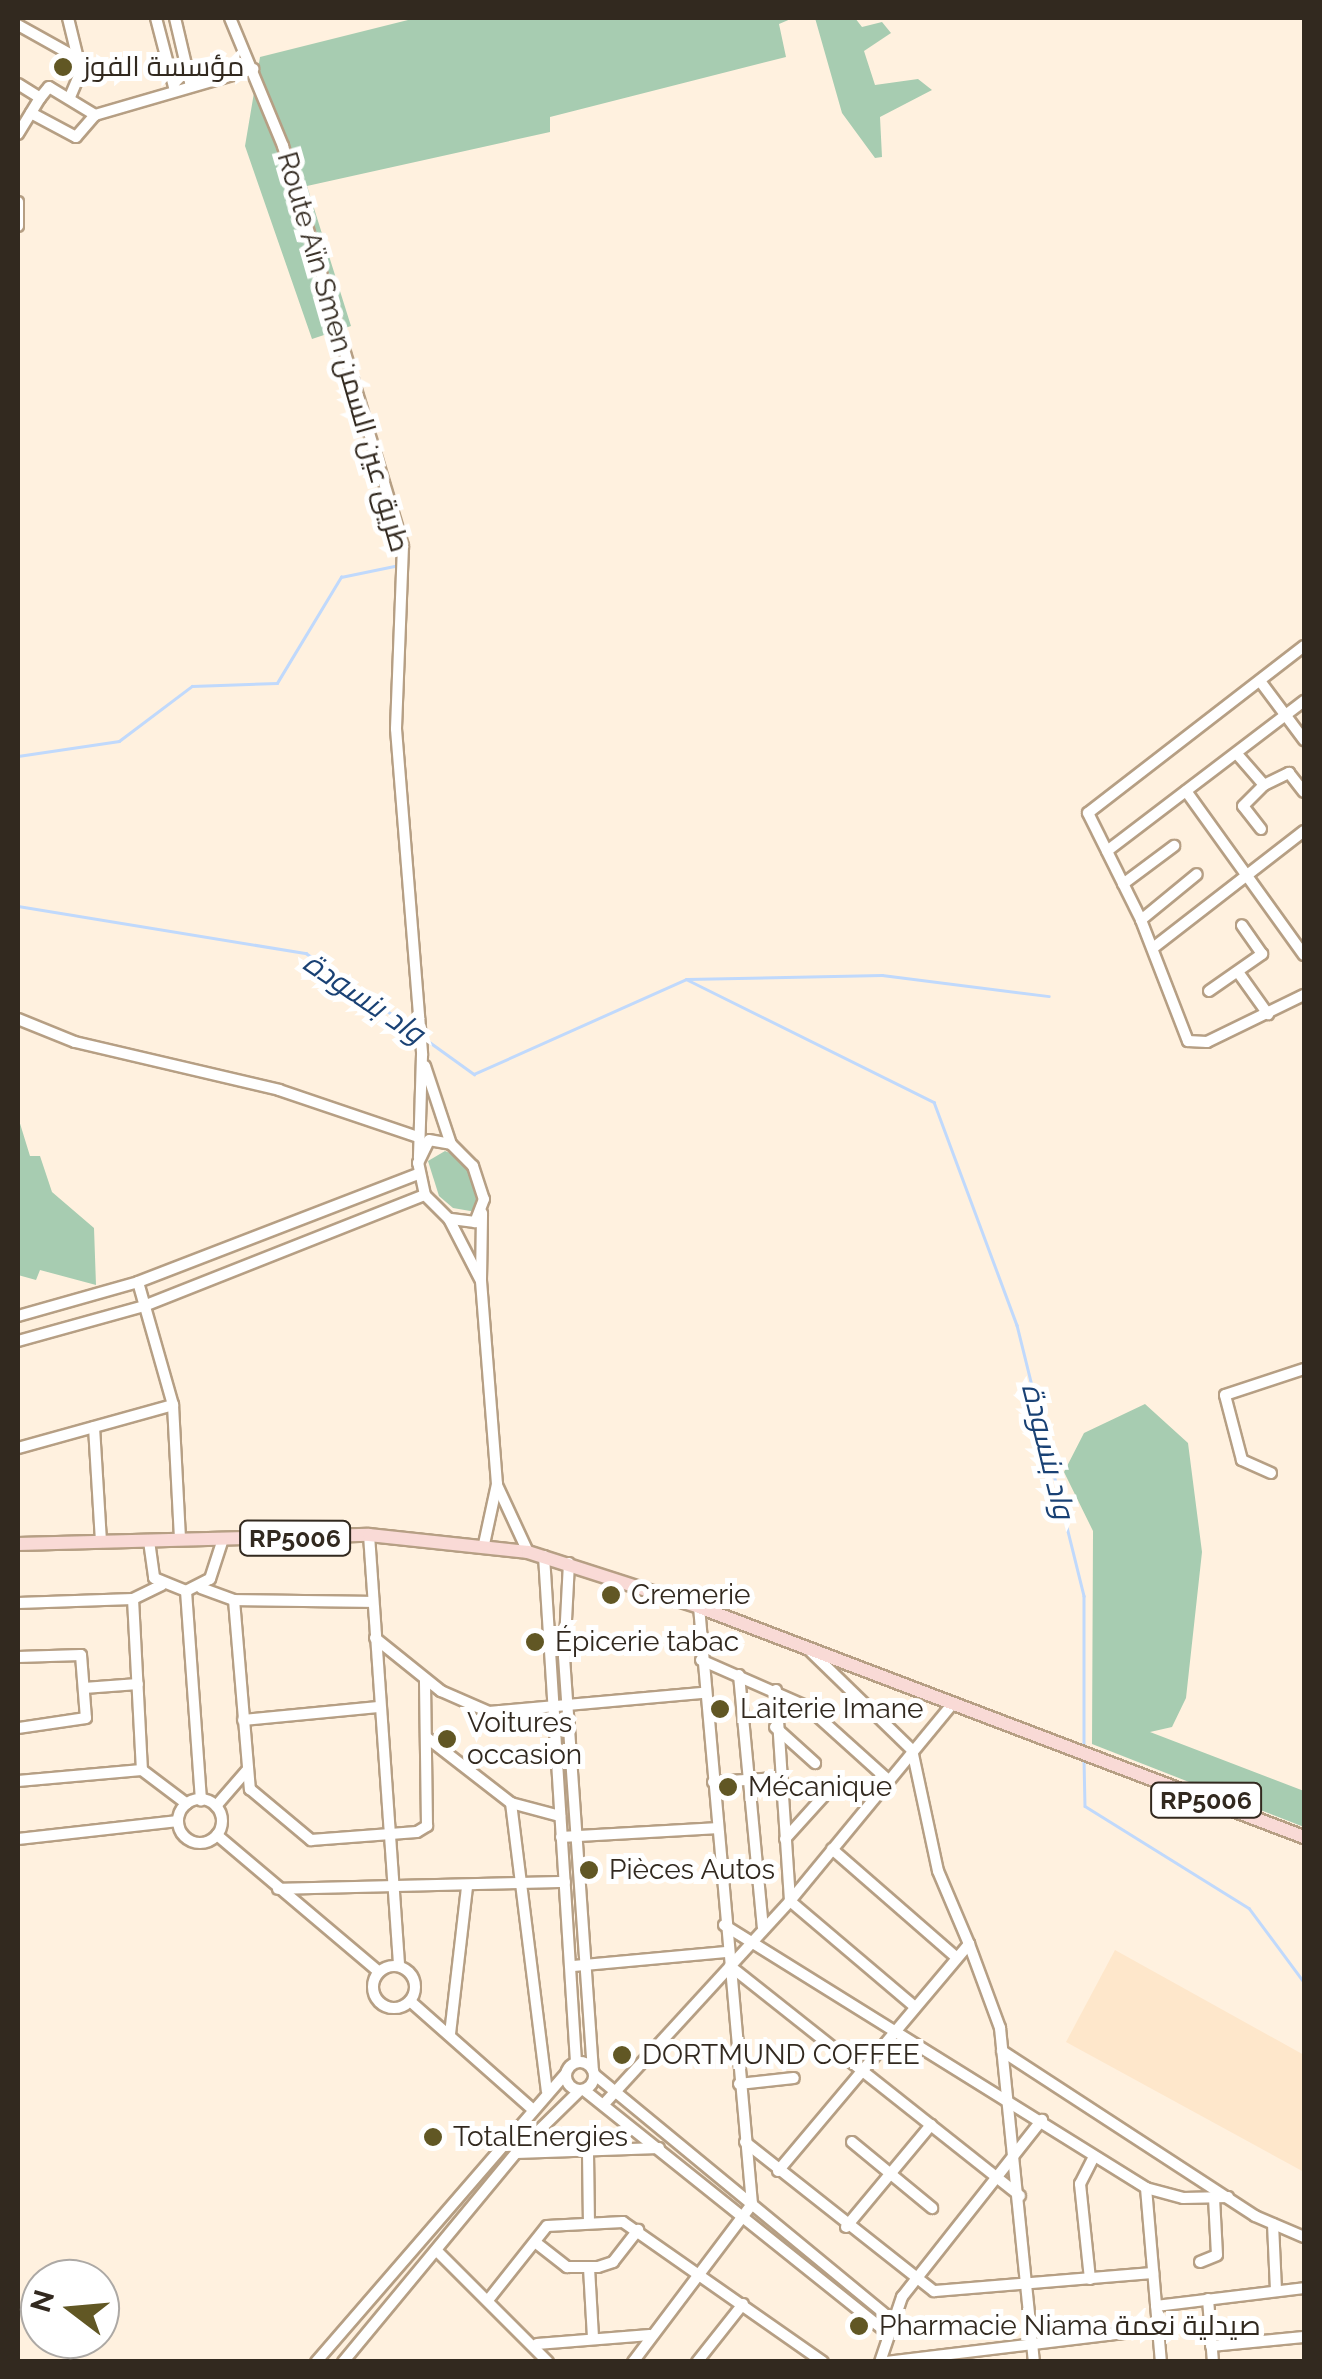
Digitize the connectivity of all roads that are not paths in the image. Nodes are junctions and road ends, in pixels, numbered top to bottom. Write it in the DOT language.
graph roads {
  1 [pos="68,18"];
  2 [pos="175,18"];
  3 [pos="230,18"];
  4 [pos="157,21"];
  5 [pos="18,25"];
  6 [pos="182,48"];
  7 [pos="165,53"];
  8 [pos="79,59"];
  9 [pos="253,69"];
  10 [pos="18,84"];
  11 [pos="192,86"];
  12 [pos="175,90"];
  13 [pos="70,97"];
  14 [pos="40,98"];
  15 [pos="31,113"];
  16 [pos="95,115"];
  17 [pos="18,134"];
  18 [pos="18,202"];
  19 [pos="18,226"];
  20 [pos="1304,646"];
  21 [pos="1260,681"];
  22 [pos="1304,701"];
  23 [pos="1285,716"];
  24 [pos="1304,740"];
  25 [pos="1237,754"];
  26 [pos="1264,785"];
  27 [pos="1186,791"];
  28 [pos="1304,792"];
  29 [pos="1260,829"];
  30 [pos="1304,831"];
  31 [pos="1174,846"];
  32 [pos="1106,851"];
  33 [pos="1252,873"];
  34 [pos="1197,874"];
  35 [pos="1122,884"];
  36 [pos="1141,920"];
  37 [pos="1242,925"];
  38 [pos="1152,948"];
  39 [pos="1304,955"];
  40 [pos="1238,972"];
  41 [pos="1209,990"];
  42 [pos="1304,994"];
  43 [pos="1268,1014"];
  44 [pos="18,1019"];
  45 [pos="422,1055"];
  46 [pos="418,1137"];
  47 [pos="451,1144"];
  48 [pos="419,1158"];
  49 [pos="418,1174"];
  50 [pos="425,1195"];
  51 [pos="482,1212"];
  52 [pos="449,1219"];
  53 [pos="481,1281"];
  54 [pos="138,1282"];
  55 [pos="144,1306"];
  56 [pos="18,1316"];
  57 [pos="18,1340"];
  58 [pos="1304,1369"];
  59 [pos="173,1406"];
  60 [pos="94,1427"];
  61 [pos="18,1448"];
  62 [pos="1272,1473"];
  63 [pos="496,1484"];
  64 [pos="368,1536"];
  65 [pos="223,1539"];
  66 [pos="180,1540"];
  67 [pos="149,1541"];
  68 [pos="101,1542"];
  69 [pos="18,1544"];
  70 [pos="484,1544"];
  71 [pos="528,1552"];
  72 [pos="544,1556"];
  73 [pos="569,1563"];
  74 [pos="162,1585"];
  75 [pos="201,1588"];
  76 [pos="186,1591"];
  77 [pos="134,1598"];
  78 [pos="234,1600"];
  79 [pos="372,1602"];
  80 [pos="18,1603"];
  81 [pos="698,1608"];
  82 [pos="375,1638"];
  83 [pos="808,1649"];
  84 [pos="18,1657"];
  85 [pos="701,1660"];
  86 [pos="738,1675"];
  87 [pos="425,1680"];
  88 [pos="138,1684"];
  89 [pos="84,1688"];
  90 [pos="776,1690"];
  91 [pos="704,1694"];
  92 [pos="953,1703"];
  93 [pos="568,1706"];
  94 [pos="378,1707"];
  95 [pos="552,1708"];
  96 [pos="243,1720"];
  97 [pos="775,1727"];
  98 [pos="18,1728"];
  99 [pos="426,1737"];
  100 [pos="912,1750"];
  101 [pos="815,1763"];
  102 [pos="248,1769"];
  103 [pos="142,1770"];
  104 [pos="778,1778"];
  105 [pos="748,1780"];
  106 [pos="887,1780"];
  107 [pos="18,1781"];
  108 [pos="712,1782"];
  109 [pos="823,1797"];
  110 [pos="201,1800"];
  111 [pos="511,1803"];
  112 [pos="186,1804"];
  113 [pos="216,1806"];
  114 [pos="560,1816"];
  115 [pos="178,1821"];
  116 [pos="714,1828"];
  117 [pos="388,1834"];
  118 [pos="217,1835"];
  119 [pos="579,1836"];
  120 [pos="1304,1837"];
  121 [pos="561,1838"];
  122 [pos="785,1838"];
  123 [pos="18,1839"];
  124 [pos="832,1848"];
  125 [pos="565,1882"];
  126 [pos="521,1886"];
  127 [pos="467,1887"];
  128 [pos="278,1889"];
  129 [pos="392,1889"];
  130 [pos="790,1901"];
  131 [pos="724,1925"];
  132 [pos="763,1928"];
  133 [pos="752,1939"];
  134 [pos="968,1944"];
  135 [pos="726,1952"];
  136 [pos="956,1956"];
  137 [pos="590,1964"];
  138 [pos="399,1966"];
  139 [pos="573,1966"];
  140 [pos="728,1968"];
  141 [pos="379,1972"];
  142 [pos="410,2000"];
  143 [pos="915,2006"];
  144 [pos="898,2030"];
  145 [pos="450,2034"];
  146 [pos="1002,2052"];
  147 [pos="576,2062"];
  148 [pos="594,2072"];
  149 [pos="863,2072"];
  150 [pos="566,2073"];
  151 [pos="794,2078"];
  152 [pos="739,2084"];
  153 [pos="546,2090"];
  154 [pos="582,2090"];
  155 [pos="616,2092"];
  156 [pos="1008,2098"];
  157 [pos="604,2104"];
  158 [pos="531,2108"];
  159 [pos="1042,2120"];
  160 [pos="931,2125"];
  161 [pos="745,2142"];
  162 [pos="852,2142"];
  163 [pos="660,2148"];
  164 [pos="1014,2152"];
  165 [pos="516,2153"];
  166 [pos="588,2153"];
  167 [pos="1093,2158"];
  168 [pos="778,2171"];
  169 [pos="890,2174"];
  170 [pos="998,2179"];
  171 [pos="1146,2188"];
  172 [pos="1020,2196"];
  173 [pos="1228,2197"];
  174 [pos="1214,2198"];
  175 [pos="752,2204"];
  176 [pos="932,2208"];
  177 [pos="746,2216"];
  178 [pos="590,2222"];
  179 [pos="1273,2224"];
  180 [pos="846,2226"];
  181 [pos="638,2230"];
  182 [pos="1304,2236"];
  183 [pos="535,2242"];
  184 [pos="437,2251"];
  185 [pos="1200,2262"];
  186 [pos="589,2268"];
  187 [pos="1153,2273"];
  188 [pos="699,2276"];
  189 [pos="915,2279"];
  190 [pos="1090,2279"];
  191 [pos="1026,2284"];
  192 [pos="1304,2288"];
  193 [pos="1276,2291"];
  194 [pos="488,2299"];
  195 [pos="1208,2299"];
  196 [pos="743,2304"];
  197 [pos="1156,2306"];
  198 [pos="891,2319"];
  199 [pos="1158,2329"];
  200 [pos="886,2332"];
  201 [pos="650,2335"];
  202 [pos="1304,2337"];
  203 [pos="593,2338"];
  204 [pos="1032,2339"];
  205 [pos="537,2344"];
  206 [pos="1212,2346"];
  207 [pos="921,2357"];
  208 [pos="316,2362"];
  209 [pos="344,2362"];
  210 [pos="548,2362"];
  211 [pos="633,2362"];
  212 [pos="698,2362"];
  213 [pos="823,2362"];
  214 [pos="883,2362"];
  215 [pos="1034,2362"];
  216 [pos="1161,2362"];
  217 [pos="1213,2362"];
  1 -- 8 [label="street"];
  2 -- 4 [label="street"];
  2 -- 6 [label="street"];
  3 -- 9 [label="street, Route Aïn Smen طريق عين السمن"];
  4 -- 7 [label="street"];
  5 -- 8 [label="street"];
  6 -- 7 [label="street"];
  6 -- 11 [label="street"];
  7 -- 12 [label="street"];
  8 -- 13 [label="street"];
  9 -- 11 [label="street"];
  9 -- 45 [label="street, Route Aïn Smen طريق عين السمن"];
  10 -- 14 [label="street"];
  11 -- 12 [label="street"];
  12 -- 16 [label="street"];
  13 -- 14 [label="street"];
  13 -- 16 [label="street"];
  14 -- 15 [label="street"];
  15 -- 16 [label="street"];
  15 -- 17 [label="street"];
  18 -- 19 [label="street"];
  20 -- 21 [label="street"];
  21 -- 23 [label="street"];
  21 -- 32 [label="street"];
  22 -- 23 [label="street"];
  23 -- 24 [label="street"];
  23 -- 25 [label="street"];
  25 -- 26 [label="street"];
  25 -- 27 [label="street"];
  26 -- 28 [label="street"];
  26 -- 29 [label="street"];
  27 -- 32 [label="street"];
  27 -- 33 [label="street"];
  30 -- 33 [label="street"];
  31 -- 35 [label="street"];
  32 -- 35 [label="street"];
  33 -- 38 [label="street"];
  33 -- 39 [label="street"];
  34 -- 36 [label="street"];
  35 -- 36 [label="street"];
  36 -- 38 [label="street"];
  37 -- 40 [label="street"];
  38 -- 43 [label="street"];
  40 -- 41 [label="street"];
  40 -- 43 [label="street"];
  42 -- 43 [label="street"];
  44 -- 46 [label="street"];
  45 -- 46 [label="street, Route Aïn Smen طريق عين السمن"];
  45 -- 47 [label="street, Route Aïn Smen طريق عين السمن"];
  46 -- 48 [label="street, Route Aïn Smen طريق عين السمن"];
  47 -- 48 [label="street"];
  47 -- 51 [label="street, Route Aïn Smen طريق عين السمن"];
  48 -- 49 [label="street, Route Aïn Smen طريق عين السمن"];
  49 -- 50 [label="street"];
  49 -- 54 [label="street"];
  50 -- 52 [label="street"];
  50 -- 55 [label="street"];
  51 -- 52 [label="street"];
  51 -- 53 [label="street"];
  52 -- 53 [label="street"];
  53 -- 63 [label="street"];
  54 -- 55 [label="street"];
  54 -- 56 [label="street"];
  55 -- 57 [label="street"];
  55 -- 59 [label="street"];
  58 -- 62 [label="street"];
  59 -- 60 [label="street"];
  59 -- 66 [label="street"];
  60 -- 61 [label="street"];
  60 -- 68 [label="street"];
  63 -- 70 [label="street"];
  63 -- 71 [label="street"];
  64 -- 65 [label="main road, RP5006"];
  64 -- 70 [label="main road, RP5006"];
  64 -- 79 [label="street"];
  65 -- 66 [label="main road, RP5006"];
  65 -- 75 [label="street"];
  66 -- 67 [label="main road, RP5006"];
  67 -- 68 [label="main road, RP5006"];
  67 -- 74 [label="street"];
  68 -- 69 [label="main road, RP5006"];
  70 -- 71 [label="main road, RP5006"];
  71 -- 72 [label="main road, RP5006"];
  72 -- 73 [label="main road, RP5006"];
  72 -- 95 [label="street"];
  73 -- 81 [label="main road, RP5006"];
  73 -- 93 [label="street"];
  74 -- 76 [label="street"];
  74 -- 77 [label="street"];
  75 -- 76 [label="street"];
  75 -- 78 [label="street"];
  76 -- 110 [label="street"];
  77 -- 80 [label="street"];
  77 -- 88 [label="street"];
  78 -- 79 [label="street"];
  78 -- 96 [label="street"];
  79 -- 82 [label="street"];
  81 -- 83 [label="main road, RP5006"];
  81 -- 85 [label="street"];
  82 -- 87 [label="street"];
  82 -- 94 [label="street"];
  83 -- 92 [label="main road, RP5006"];
  83 -- 100 [label="street"];
  84 -- 89 [label="street"];
  85 -- 86 [label="street"];
  85 -- 91 [label="street"];
  86 -- 90 [label="street"];
  86 -- 105 [label="street"];
  87 -- 95 [label="street"];
  87 -- 99 [label="street"];
  88 -- 89 [label="street"];
  88 -- 103 [label="street"];
  89 -- 98 [label="street"];
  90 -- 97 [label="street"];
  90 -- 106 [label="street"];
  91 -- 93 [label="street"];
  91 -- 108 [label="street"];
  92 -- 100 [label="street"];
  92 -- 120 [label="main road, RP5006"];
  93 -- 95 [label="street"];
  93 -- 119 [label="street"];
  94 -- 96 [label="street"];
  94 -- 117 [label="street"];
  95 -- 114 [label="street"];
  96 -- 102 [label="street"];
  97 -- 101 [label="street"];
  97 -- 104 [label="street"];
  99 -- 111 [label="street"];
  99 -- 117 [label="street"];
  100 -- 106 [label="street"];
  100 -- 134 [label="street"];
  102 -- 113 [label="street"];
  102 -- 117 [label="street"];
  103 -- 107 [label="street"];
  103 -- 112 [label="street"];
  104 -- 105 [label="street"];
  104 -- 122 [label="street"];
  105 -- 108 [label="street"];
  105 -- 132 [label="street"];
  106 -- 124 [label="street"];
  108 -- 116 [label="street"];
  109 -- 122 [label="street"];
  110 -- 112 [label="street"];
  110 -- 113 [label="street"];
  111 -- 114 [label="street"];
  111 -- 126 [label="street"];
  112 -- 115 [label="street"];
  113 -- 118 [label="street"];
  114 -- 121 [label="street"];
  115 -- 118 [label="street"];
  115 -- 123 [label="street"];
  116 -- 119 [label="street"];
  116 -- 131 [label="street"];
  117 -- 129 [label="street"];
  118 -- 128 [label="street"];
  119 -- 121 [label="street"];
  119 -- 137 [label="street"];
  121 -- 125 [label="street"];
  122 -- 130 [label="street"];
  124 -- 130 [label="street"];
  124 -- 136 [label="street"];
  125 -- 126 [label="street"];
  125 -- 139 [label="street"];
  126 -- 127 [label="street"];
  126 -- 153 [label="street"];
  127 -- 129 [label="street"];
  127 -- 145 [label="street"];
  128 -- 129 [label="street"];
  128 -- 141 [label="street"];
  129 -- 138 [label="street"];
  130 -- 132 [label="street"];
  130 -- 143 [label="street"];
  131 -- 133 [label="street"];
  131 -- 135 [label="street"];
  132 -- 133 [label="street"];
  133 -- 140 [label="street"];
  133 -- 144 [label="street"];
  134 -- 136 [label="street"];
  134 -- 146 [label="street"];
  135 -- 137 [label="street"];
  135 -- 140 [label="street"];
  136 -- 143 [label="street"];
  137 -- 139 [label="street"];
  137 -- 148 [label="street"];
  138 -- 141 [label="street"];
  138 -- 142 [label="street"];
  139 -- 147 [label="street"];
  140 -- 149 [label="street"];
  140 -- 152 [label="street"];
  140 -- 155 [label="street"];
  141 -- 142 [label="street"];
  142 -- 145 [label="street"];
  143 -- 144 [label="street"];
  144 -- 149 [label="street"];
  144 -- 156 [label="street"];
  145 -- 158 [label="street"];
  146 -- 156 [label="street"];
  146 -- 173 [label="street"];
  147 -- 148 [label="street"];
  147 -- 150 [label="street"];
  148 -- 154 [label="street"];
  148 -- 155 [label="street"];
  149 -- 160 [label="street"];
  149 -- 168 [label="street"];
  150 -- 153 [label="street"];
  150 -- 154 [label="street"];
  151 -- 152 [label="street"];
  152 -- 161 [label="street"];
  153 -- 158 [label="street"];
  154 -- 157 [label="street"];
  154 -- 165 [label="street"];
  155 -- 157 [label="street"];
  155 -- 175 [label="street"];
  156 -- 159 [label="street"];
  156 -- 164 [label="street"];
  157 -- 163 [label="street"];
  158 -- 208 [label="street"];
  159 -- 164 [label="street"];
  159 -- 167 [label="street"];
  160 -- 169 [label="street"];
  160 -- 170 [label="street"];
  161 -- 168 [label="street"];
  161 -- 175 [label="street"];
  162 -- 169 [label="street"];
  163 -- 166 [label="street"];
  163 -- 177 [label="street"];
  164 -- 170 [label="street"];
  164 -- 172 [label="street"];
  165 -- 166 [label="street"];
  165 -- 184 [label="street"];
  166 -- 178 [label="street"];
  167 -- 171 [label="street"];
  167 -- 190 [label="street"];
  168 -- 180 [label="street"];
  169 -- 176 [label="street"];
  169 -- 180 [label="street"];
  170 -- 172 [label="street"];
  170 -- 189 [label="street"];
  171 -- 174 [label="street"];
  171 -- 187 [label="street"];
  172 -- 191 [label="street"];
  173 -- 174 [label="street"];
  173 -- 179 [label="street"];
  174 -- 185 [label="street"];
  175 -- 177 [label="street"];
  175 -- 198 [label="street"];
  177 -- 188 [label="street"];
  177 -- 200 [label="street"];
  178 -- 181 [label="street"];
  178 -- 183 [label="street"];
  179 -- 182 [label="street"];
  179 -- 193 [label="street"];
  180 -- 189 [label="street"];
  181 -- 186 [label="street"];
  181 -- 188 [label="street"];
  183 -- 186 [label="street"];
  183 -- 194 [label="street"];
  184 -- 194 [label="street"];
  184 -- 209 [label="street"];
  186 -- 203 [label="street"];
  187 -- 190 [label="street"];
  187 -- 197 [label="street"];
  188 -- 196 [label="street"];
  188 -- 201 [label="street"];
  189 -- 191 [label="street"];
  189 -- 198 [label="street"];
  190 -- 191 [label="street"];
  191 -- 204 [label="street"];
  192 -- 193 [label="street"];
  193 -- 195 [label="street"];
  194 -- 205 [label="street"];
  195 -- 197 [label="street"];
  195 -- 206 [label="street"];
  196 -- 212 [label="street"];
  196 -- 213 [label="street"];
  197 -- 199 [label="street"];
  198 -- 200 [label="street"];
  199 -- 204 [label="street"];
  199 -- 216 [label="street"];
  200 -- 214 [label="street"];
  201 -- 203 [label="street"];
  201 -- 211 [label="street"];
  202 -- 206 [label="street"];
  203 -- 205 [label="street"];
  204 -- 207 [label="street"];
  204 -- 215 [label="street"];
  205 -- 210 [label="street"];
  206 -- 217 [label="street"];
  207 -- 214 [label="street"];
}
